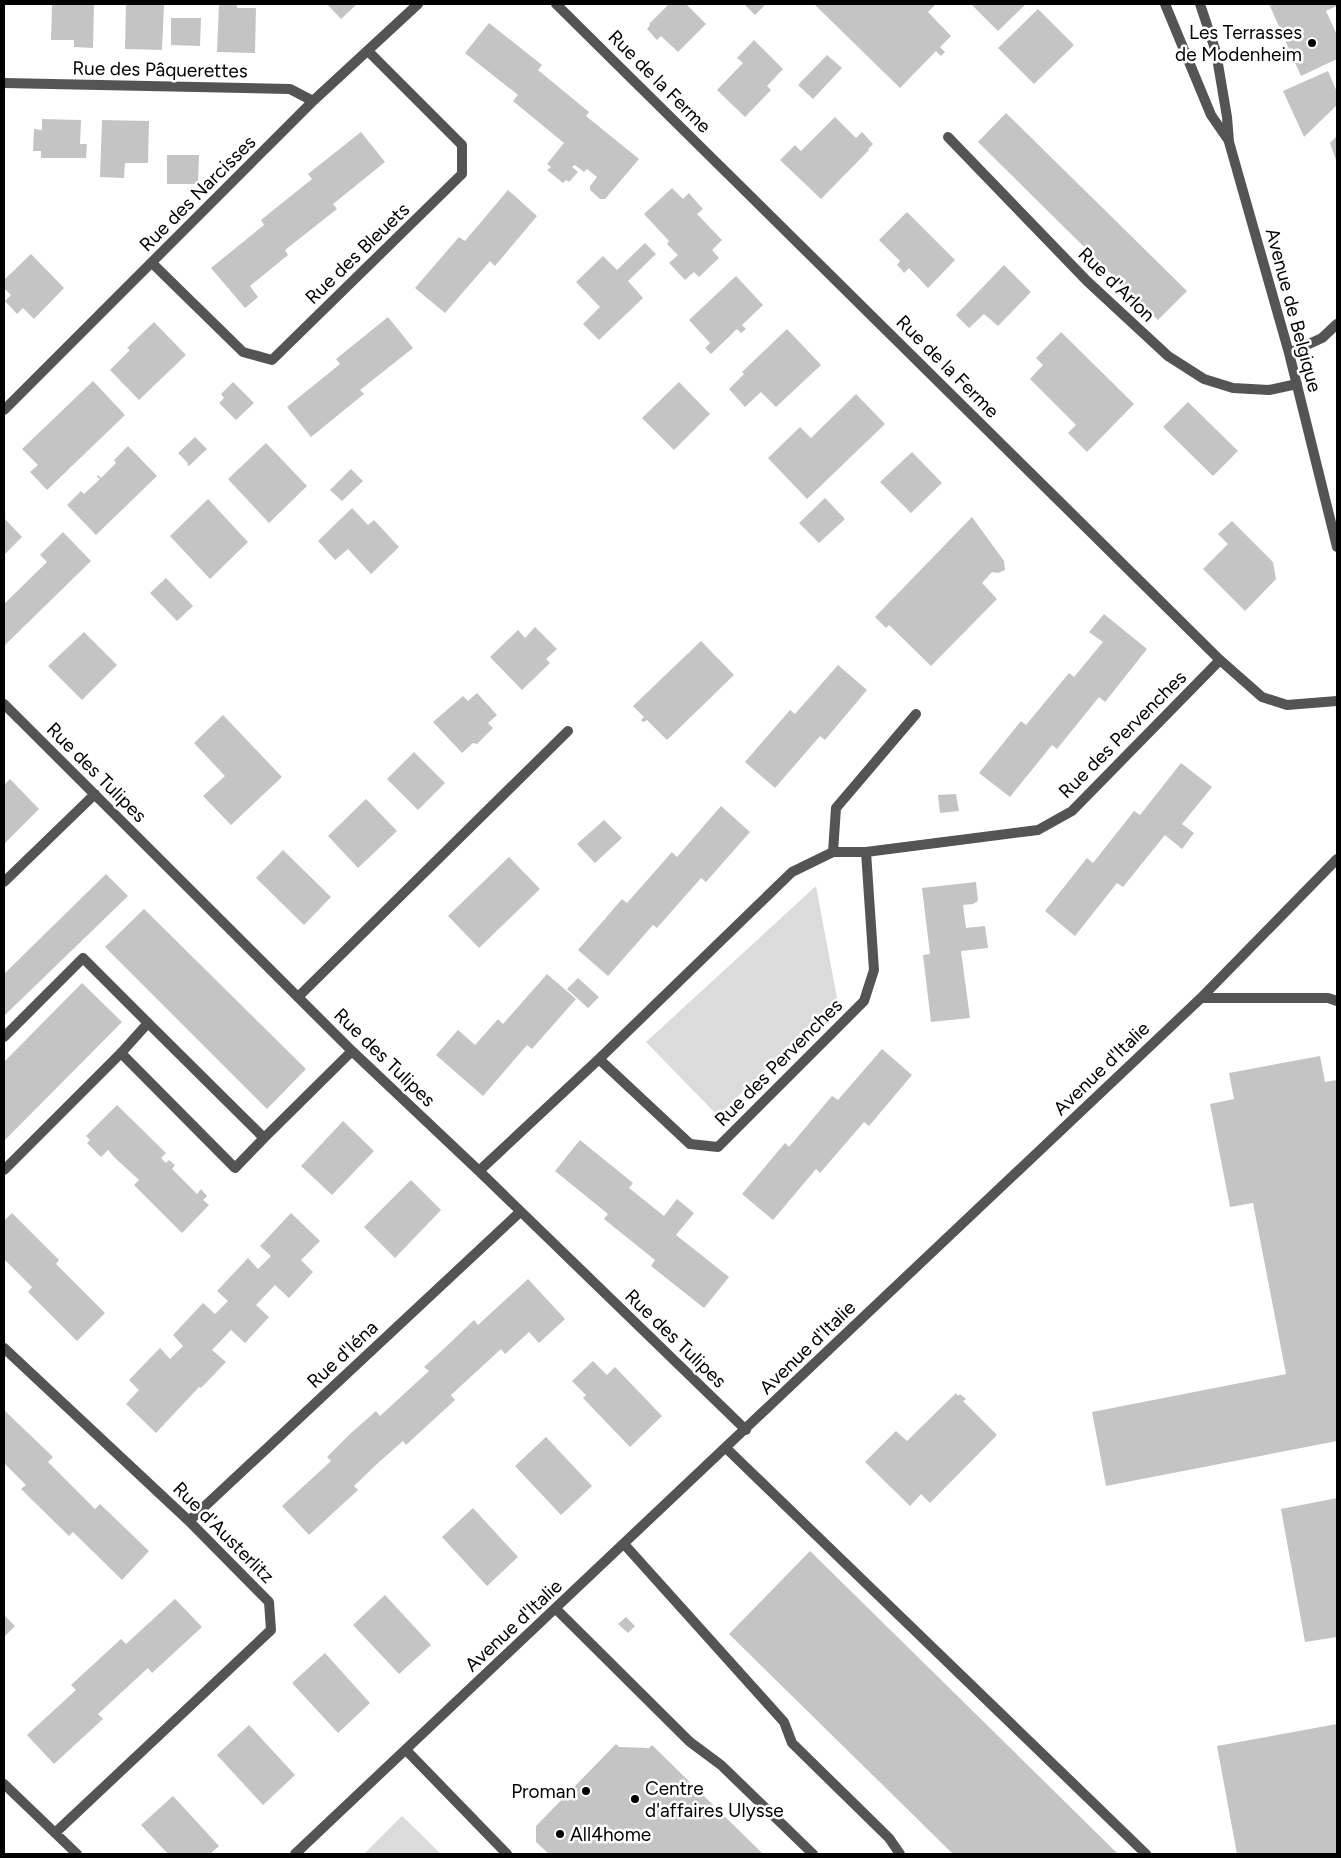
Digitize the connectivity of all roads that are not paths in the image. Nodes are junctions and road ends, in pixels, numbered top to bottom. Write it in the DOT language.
graph roads {
  1 [pos="418,4"];
  2 [pos="556,4"];
  3 [pos="1165,4"];
  4 [pos="1200,4"];
  5 [pos="368,51"];
  6 [pos="4,83"];
  7 [pos="313,101"];
  8 [pos="948,137"];
  9 [pos="1229,142"];
  10 [pos="152,263"];
  11 [pos="1337,324"];
  12 [pos="1289,353"];
  13 [pos="1297,384"];
  14 [pos="4,410"];
  15 [pos="1337,547"];
  16 [pos="1220,660"];
  17 [pos="1337,700"];
  18 [pos="4,704"];
  19 [pos="916,714"];
  20 [pos="568,731"];
  21 [pos="95,794"];
  22 [pos="833,852"];
  23 [pos="866,852"];
  24 [pos="1337,859"];
  25 [pos="4,882"];
  26 [pos="298,996"];
  27 [pos="1201,998"];
  28 [pos="1337,1001"];
  29 [pos="148,1023"];
  30 [pos="4,1037"];
  31 [pos="352,1051"];
  32 [pos="121,1053"];
  33 [pos="599,1059"];
  34 [pos="264,1138"];
  35 [pos="4,1170"];
  36 [pos="479,1171"];
  37 [pos="520,1212"];
  38 [pos="4,1348"];
  39 [pos="746,1430"];
  40 [pos="726,1448"];
  41 [pos="189,1521"];
  42 [pos="624,1544"];
  43 [pos="556,1609"];
  44 [pos="406,1750"];
  45 [pos="4,1784"];
  46 [pos="55,1833"];
  47 [pos="77,1854"];
  48 [pos="295,1854"];
  49 [pos="507,1854"];
  50 [pos="813,1854"];
  51 [pos="900,1854"];
  52 [pos="1146,1854"];
  1 -- 5 [label="street, Rue des Narcisses"];
  2 -- 16 [label="street, Rue de la Ferme"];
  3 -- 9 [label="street, Avenue de Belgique"];
  4 -- 9 [label="street, Avenue de Belgique"];
  5 -- 7 [label="street, Rue des Narcisses"];
  5 -- 10 [label="street, Rue des Bleuets"];
  6 -- 7 [label="street, Rue des Pâquerettes"];
  7 -- 10 [label="street, Rue des Narcisses"];
  8 -- 13 [label="street, Rue d'Arlon"];
  9 -- 12 [label="street, Avenue de Belgique"];
  10 -- 14 [label="street, Rue des Narcisses"];
  11 -- 12 [label="street"];
  12 -- 13 [label="street, Avenue de Belgique"];
  13 -- 15 [label="street, Avenue de Belgique"];
  16 -- 17 [label="street, Rue de la Ferme"];
  16 -- 23 [label="street, Rue des Pervenches"];
  18 -- 21 [label="street, Rue des Tulipes"];
  19 -- 22 [label="street"];
  20 -- 26 [label="street"];
  21 -- 25 [label="street"];
  21 -- 26 [label="street, Rue des Tulipes"];
  22 -- 23 [label="street, Rue des Pervenches"];
  22 -- 33 [label="street, Rue des Pervenches"];
  23 -- 33 [label="street, Rue des Pervenches"];
  24 -- 27 [label="street, Avenue d'Italie"];
  26 -- 31 [label="street, Rue des Tulipes"];
  27 -- 28 [label="street"];
  27 -- 39 [label="street, Avenue d'Italie"];
  29 -- 30 [label="street"];
  29 -- 32 [label="street"];
  29 -- 34 [label="street"];
  31 -- 34 [label="street"];
  31 -- 36 [label="street, Rue des Tulipes"];
  32 -- 34 [label="street"];
  32 -- 35 [label="street"];
  33 -- 36 [label="street, Rue des Pervenches"];
  36 -- 37 [label="street, Rue des Tulipes"];
  37 -- 39 [label="street, Rue des Tulipes"];
  37 -- 41 [label="street, Rue d'Iéna"];
  38 -- 41 [label="street, Rue d'Austerlitz"];
  39 -- 40 [label="street, Avenue d'Italie"];
  40 -- 42 [label="street, Avenue d'Italie"];
  40 -- 52 [label="street"];
  41 -- 46 [label="street, Rue d'Austerlitz"];
  42 -- 43 [label="street, Avenue d'Italie"];
  42 -- 51 [label="street"];
  43 -- 44 [label="street, Avenue d'Italie"];
  43 -- 50 [label="street"];
  44 -- 48 [label="street, Avenue d'Italie"];
  44 -- 49 [label="street"];
  45 -- 46 [label="street"];
  46 -- 47 [label="street"];
}
